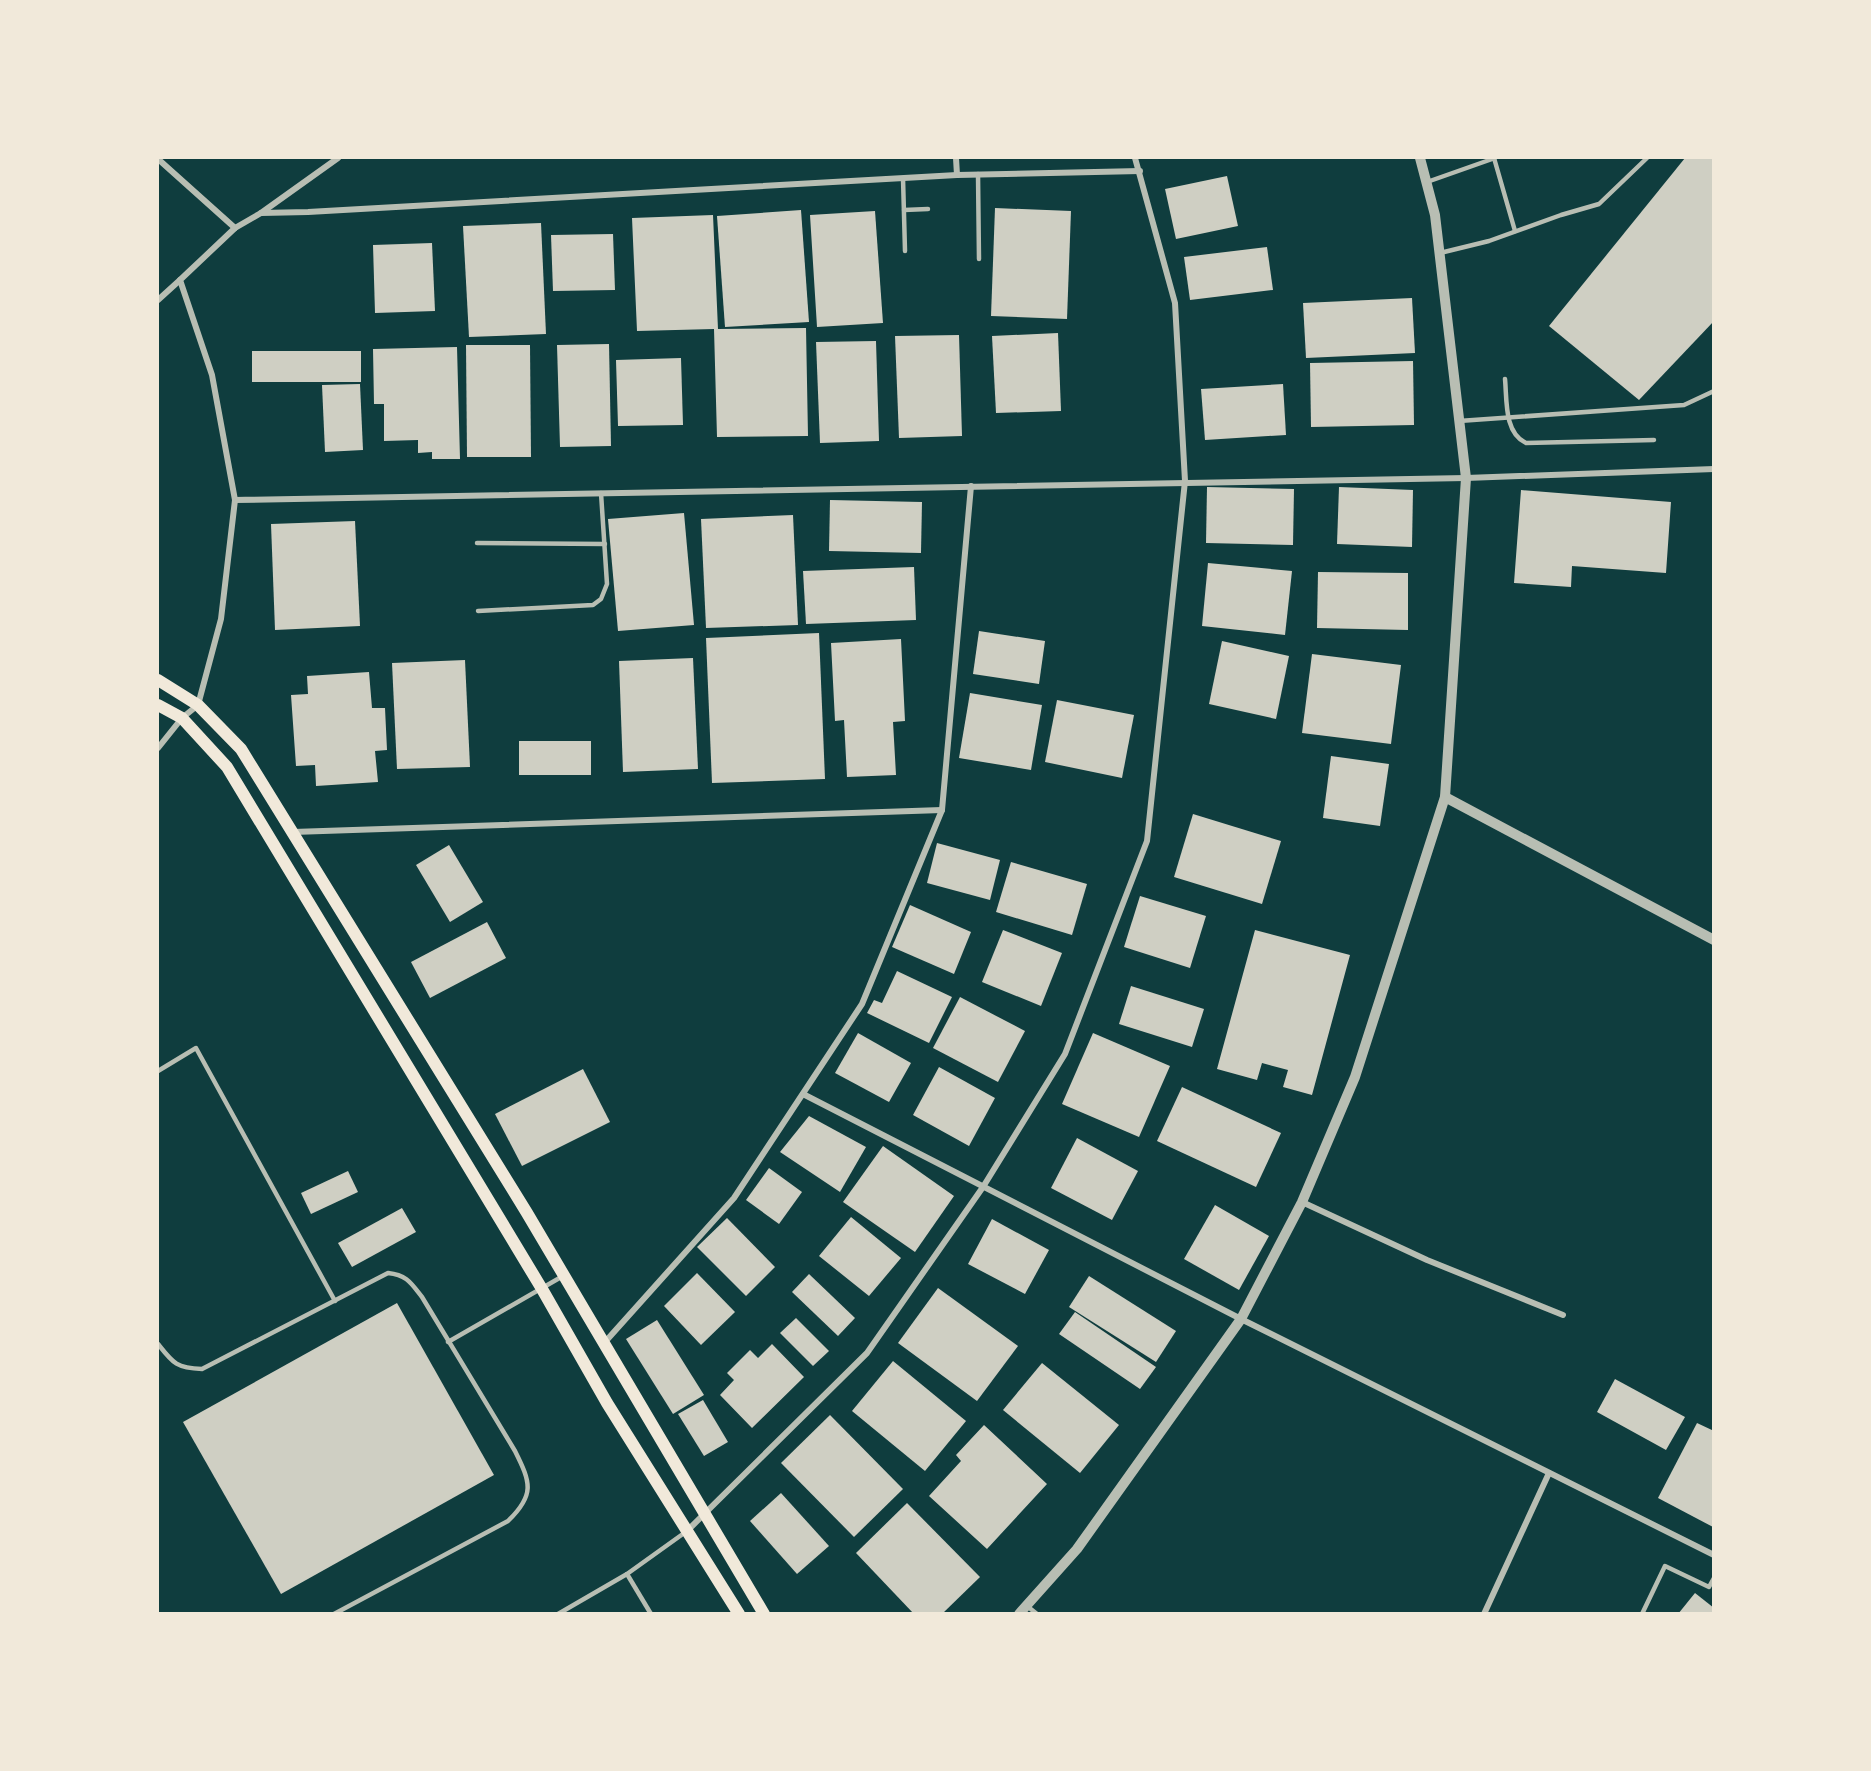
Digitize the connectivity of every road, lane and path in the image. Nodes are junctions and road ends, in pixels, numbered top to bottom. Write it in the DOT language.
graph roads {
  1 [pos="338,158"];
  2 [pos="956,158"];
  3 [pos="1135,158"];
  4 [pos="1420,158"];
  5 [pos="1495,158"];
  6 [pos="1647,158"];
  7 [pos="158,159"];
  8 [pos="1140,171"];
  9 [pos="978,174"];
  10 [pos="957,175"];
  11 [pos="903,178"];
  12 [pos="1427,182"];
  13 [pos="928,209"];
  14 [pos="904,210"];
  15 [pos="261,213"];
  16 [pos="235,228"];
  17 [pos="1515,231"];
  18 [pos="905,251"];
  19 [pos="1440,253"];
  20 [pos="979,259"];
  21 [pos="180,280"];
  22 [pos="158,300"];
  23 [pos="1505,379"];
  24 [pos="1713,392"];
  25 [pos="1509,418"];
  26 [pos="1459,421"];
  27 [pos="1654,440"];
  28 [pos="1713,469"];
  29 [pos="1466,478"];
  30 [pos="1185,481"];
  31 [pos="971,486"];
  32 [pos="601,493"];
  33 [pos="235,500"];
  34 [pos="477,543"];
  35 [pos="605,544"];
  36 [pos="478,611"];
  37 [pos="158,680"];
  38 [pos="158,705"];
  39 [pos="198,705"];
  40 [pos="182,718"];
  41 [pos="158,748"];
  42 [pos="1445,797"];
  43 [pos="942,810"];
  44 [pos="293,832"];
  45 [pos="1713,940"];
  46 [pos="158,1071"];
  47 [pos="803,1094"];
  48 [pos="983,1187"];
  49 [pos="1302,1202"];
  50 [pos="564,1275"];
  51 [pos="542,1288"];
  52 [pos="335,1301"];
  53 [pos="1563,1316"];
  54 [pos="1240,1319"];
  55 [pos="448,1342"];
  56 [pos="605,1342"];
  57 [pos="158,1344"];
  58 [pos="1549,1473"];
  59 [pos="704,1514"];
  60 [pos="687,1531"];
  61 [pos="1713,1554"];
  62 [pos="627,1574"];
  63 [pos="1713,1578"];
  64 [pos="1023,1610"];
  65 [pos="560,1613"];
  66 [pos="334,1614"];
  67 [pos="651,1614"];
  68 [pos="739,1614"];
  69 [pos="764,1614"];
  70 [pos="1037,1614"];
  71 [pos="1485,1614"];
  72 [pos="1642,1614"];
  1 -- 15 [label="street"];
  2 -- 10 [label="street"];
  3 -- 8 [label="street"];
  4 -- 12 [label="street"];
  5 -- 12 [label="lane"];
  5 -- 17 [label="lane"];
  6 -- 17 [label="lane"];
  7 -- 16 [label="street"];
  8 -- 9 [label="street"];
  8 -- 30 [label="street"];
  9 -- 10 [label="street"];
  9 -- 20 [label="lane"];
  10 -- 11 [label="street"];
  11 -- 14 [label="lane"];
  11 -- 15 [label="street"];
  12 -- 19 [label="street"];
  13 -- 14 [label="lane"];
  14 -- 18 [label="lane"];
  15 -- 16 [label="street"];
  16 -- 21 [label="street"];
  17 -- 19 [label="lane"];
  19 -- 26 [label="street"];
  21 -- 22 [label="street"];
  21 -- 33 [label="street"];
  23 -- 25 [label="lane"];
  24 -- 25 [label="lane"];
  25 -- 26 [label="lane"];
  25 -- 27 [label="lane"];
  26 -- 29 [label="street"];
  28 -- 29 [label="street"];
  29 -- 30 [label="street"];
  29 -- 42 [label="street"];
  30 -- 31 [label="street"];
  30 -- 48 [label="street"];
  31 -- 32 [label="street"];
  31 -- 43 [label="street"];
  32 -- 33 [label="street"];
  32 -- 35 [label="lane"];
  33 -- 39 [label="street"];
  34 -- 35 [label="lane"];
  35 -- 36 [label="lane"];
  37 -- 39 [label="main road"];
  38 -- 40 [label="main road"];
  39 -- 40 [label="street"];
  39 -- 44 [label="main road"];
  40 -- 41 [label="street"];
  40 -- 51 [label="main road"];
  42 -- 45 [label="street"];
  42 -- 49 [label="street"];
  43 -- 44 [label="street"];
  43 -- 47 [label="street"];
  44 -- 50 [label="main road"];
  46 -- 52 [label="lane"];
  47 -- 48 [label="street"];
  47 -- 56 [label="street"];
  48 -- 54 [label="street"];
  48 -- 59 [label="street"];
  49 -- 53 [label="street"];
  49 -- 54 [label="street"];
  50 -- 51 [label="lane"];
  50 -- 56 [label="main road"];
  51 -- 55 [label="lane"];
  51 -- 60 [label="main road"];
  52 -- 55 [label="lane"];
  52 -- 57 [label="lane"];
  54 -- 58 [label="street"];
  54 -- 64 [label="street"];
  55 -- 66 [label="lane"];
  56 -- 59 [label="main road"];
  58 -- 61 [label="street"];
  58 -- 71 [label="street"];
  59 -- 60 [label="street"];
  59 -- 69 [label="main road"];
  60 -- 62 [label="lane"];
  60 -- 68 [label="main road"];
  62 -- 65 [label="lane"];
  62 -- 67 [label="lane"];
  63 -- 72 [label="lane"];
  64 -- 70 [label="lane"];
}
